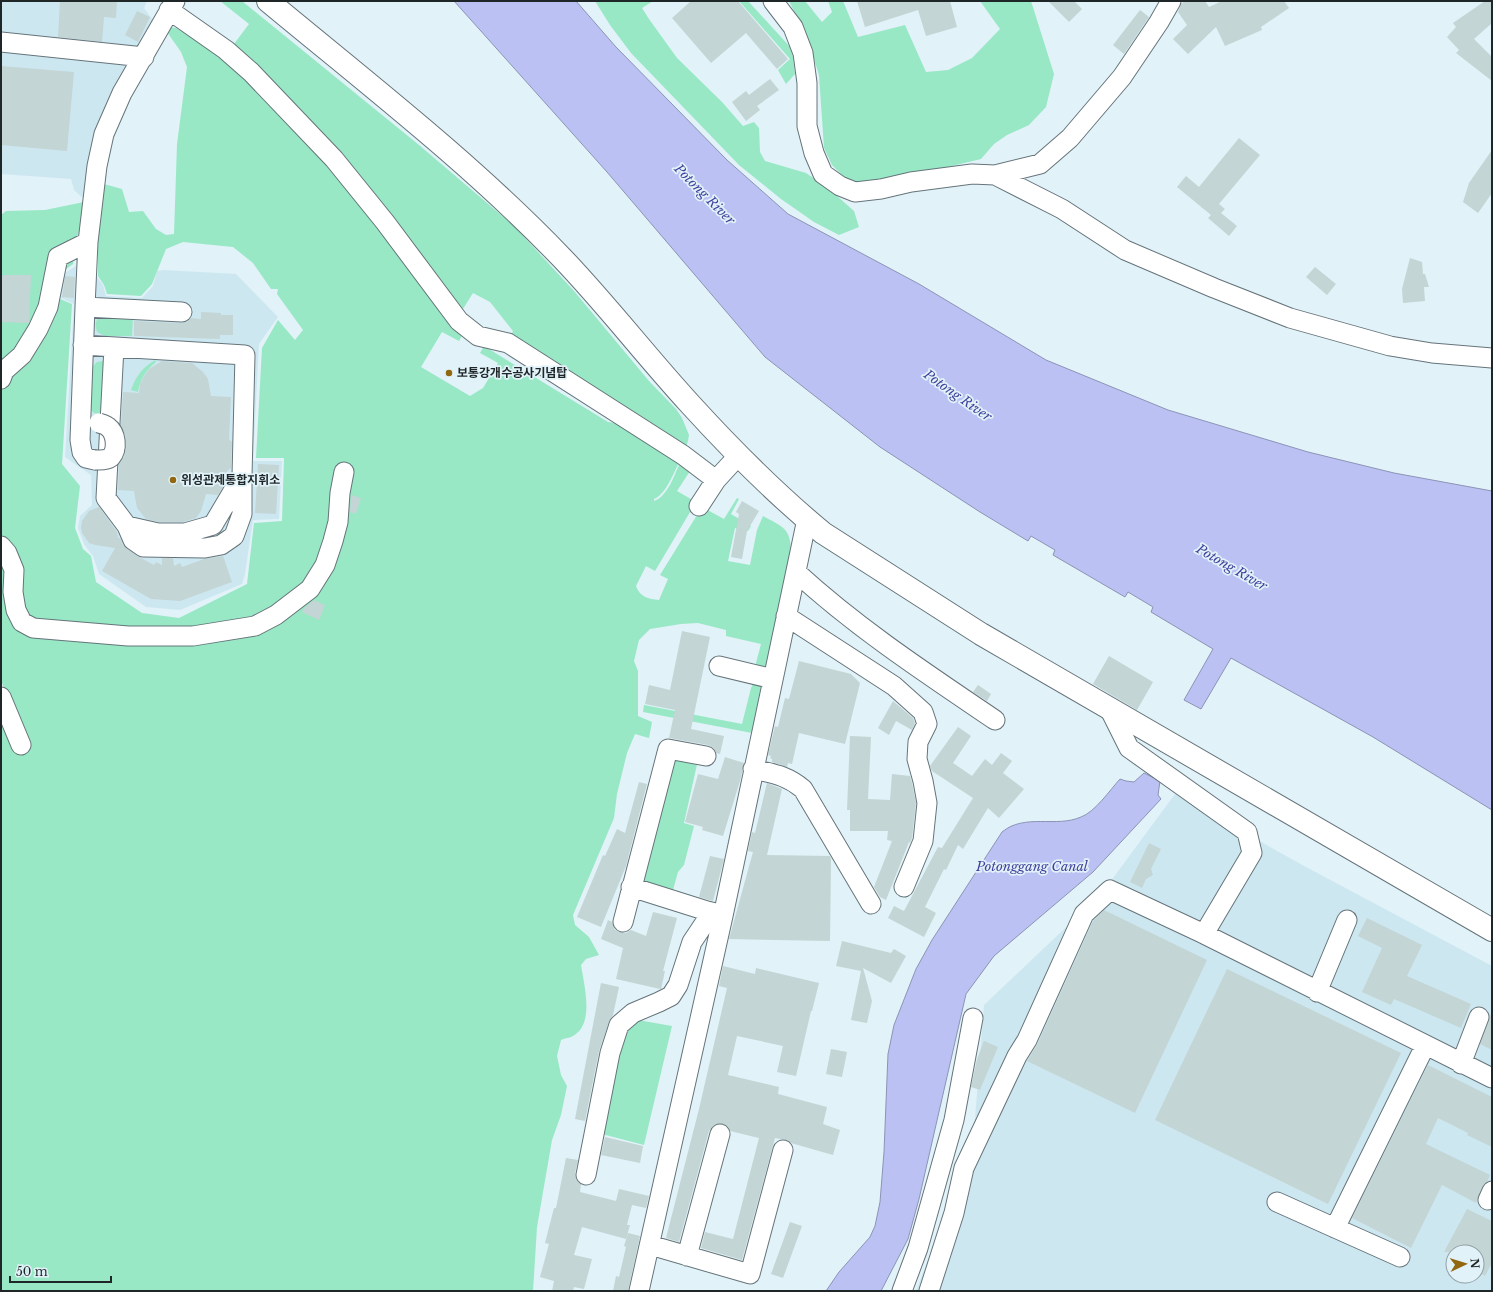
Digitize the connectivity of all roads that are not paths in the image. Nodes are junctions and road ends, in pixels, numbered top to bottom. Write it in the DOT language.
graph roads {
  1 [pos="268,1"];
  2 [pos="773,1"];
  3 [pos="1171,1"];
  4 [pos="172,6"];
  5 [pos="1,42"];
  6 [pos="144,57"];
  7 [pos="995,175"];
  8 [pos="88,242"];
  9 [pos="85,307"];
  10 [pos="182,312"];
  11 [pos="83,345"];
  12 [pos="114,347"];
  13 [pos="1492,358"];
  14 [pos="1,379"];
  15 [pos="90,422"];
  16 [pos="739,455"];
  17 [pos="344,472"];
  18 [pos="716,480"];
  19 [pos="699,506"];
  20 [pos="807,519"];
  21 [pos="1,546"];
  22 [pos="796,572"];
  23 [pos="786,616"];
  24 [pos="719,666"];
  25 [pos="773,678"];
  26 [pos="1,697"];
  27 [pos="1109,708"];
  28 [pos="995,720"];
  29 [pos="22,745"];
  30 [pos="706,756"];
  31 [pos="753,769"];
  32 [pos="632,887"];
  33 [pos="904,887"];
  34 [pos="871,904"];
  35 [pos="717,914"];
  36 [pos="1347,920"];
  37 [pos="623,922"];
  38 [pos="1492,930"];
  39 [pos="1204,934"];
  40 [pos="1317,992"];
  41 [pos="1479,1017"];
  42 [pos="973,1018"];
  43 [pos="1425,1046"];
  44 [pos="1461,1064"];
  45 [pos="1492,1078"];
  46 [pos="720,1134"];
  47 [pos="783,1150"];
  48 [pos="586,1175"];
  49 [pos="1277,1202"];
  50 [pos="1335,1228"];
  51 [pos="650,1245"];
  52 [pos="687,1256"];
  53 [pos="1400,1257"];
  54 [pos="640,1291"];
  55 [pos="902,1291"];
  56 [pos="929,1291"];
  1 -- 16 [label="main road"];
  2 -- 7 [label="street"];
  3 -- 7 [label="street"];
  4 -- 6 [label="street"];
  4 -- 18 [label="street"];
  5 -- 6 [label="street"];
  6 -- 8 [label="street"];
  7 -- 13 [label="street"];
  8 -- 9 [label="street"];
  8 -- 14 [label="street"];
  9 -- 10 [label="street"];
  9 -- 11 [label="street"];
  11 -- 12 [label="street"];
  11 -- 15 [label="street"];
  12 -- 12 [label="street"];
  15 -- 15 [label="street, bridge"];
  16 -- 18 [label="street"];
  16 -- 20 [label="main road"];
  17 -- 21 [label="street"];
  18 -- 19 [label="street"];
  20 -- 22 [label="street"];
  20 -- 27 [label="main road"];
  22 -- 23 [label="street"];
  22 -- 28 [label="street"];
  23 -- 25 [label="street"];
  23 -- 33 [label="street"];
  24 -- 25 [label="street"];
  25 -- 31 [label="street"];
  26 -- 29 [label="street"];
  27 -- 38 [label="main road"];
  27 -- 39 [label="street"];
  30 -- 32 [label="street"];
  31 -- 34 [label="street"];
  31 -- 35 [label="street"];
  32 -- 35 [label="street"];
  32 -- 37 [label="street"];
  35 -- 48 [label="street"];
  35 -- 51 [label="street"];
  36 -- 40 [label="street"];
  39 -- 40 [label="street"];
  39 -- 56 [label="street"];
  40 -- 43 [label="street"];
  41 -- 44 [label="street"];
  42 -- 55 [label="street"];
  43 -- 44 [label="street"];
  43 -- 50 [label="street"];
  44 -- 45 [label="street"];
  46 -- 52 [label="street"];
  47 -- 52 [label="street"];
  49 -- 50 [label="street"];
  50 -- 53 [label="street"];
  51 -- 52 [label="street"];
  51 -- 54 [label="street"];
}
